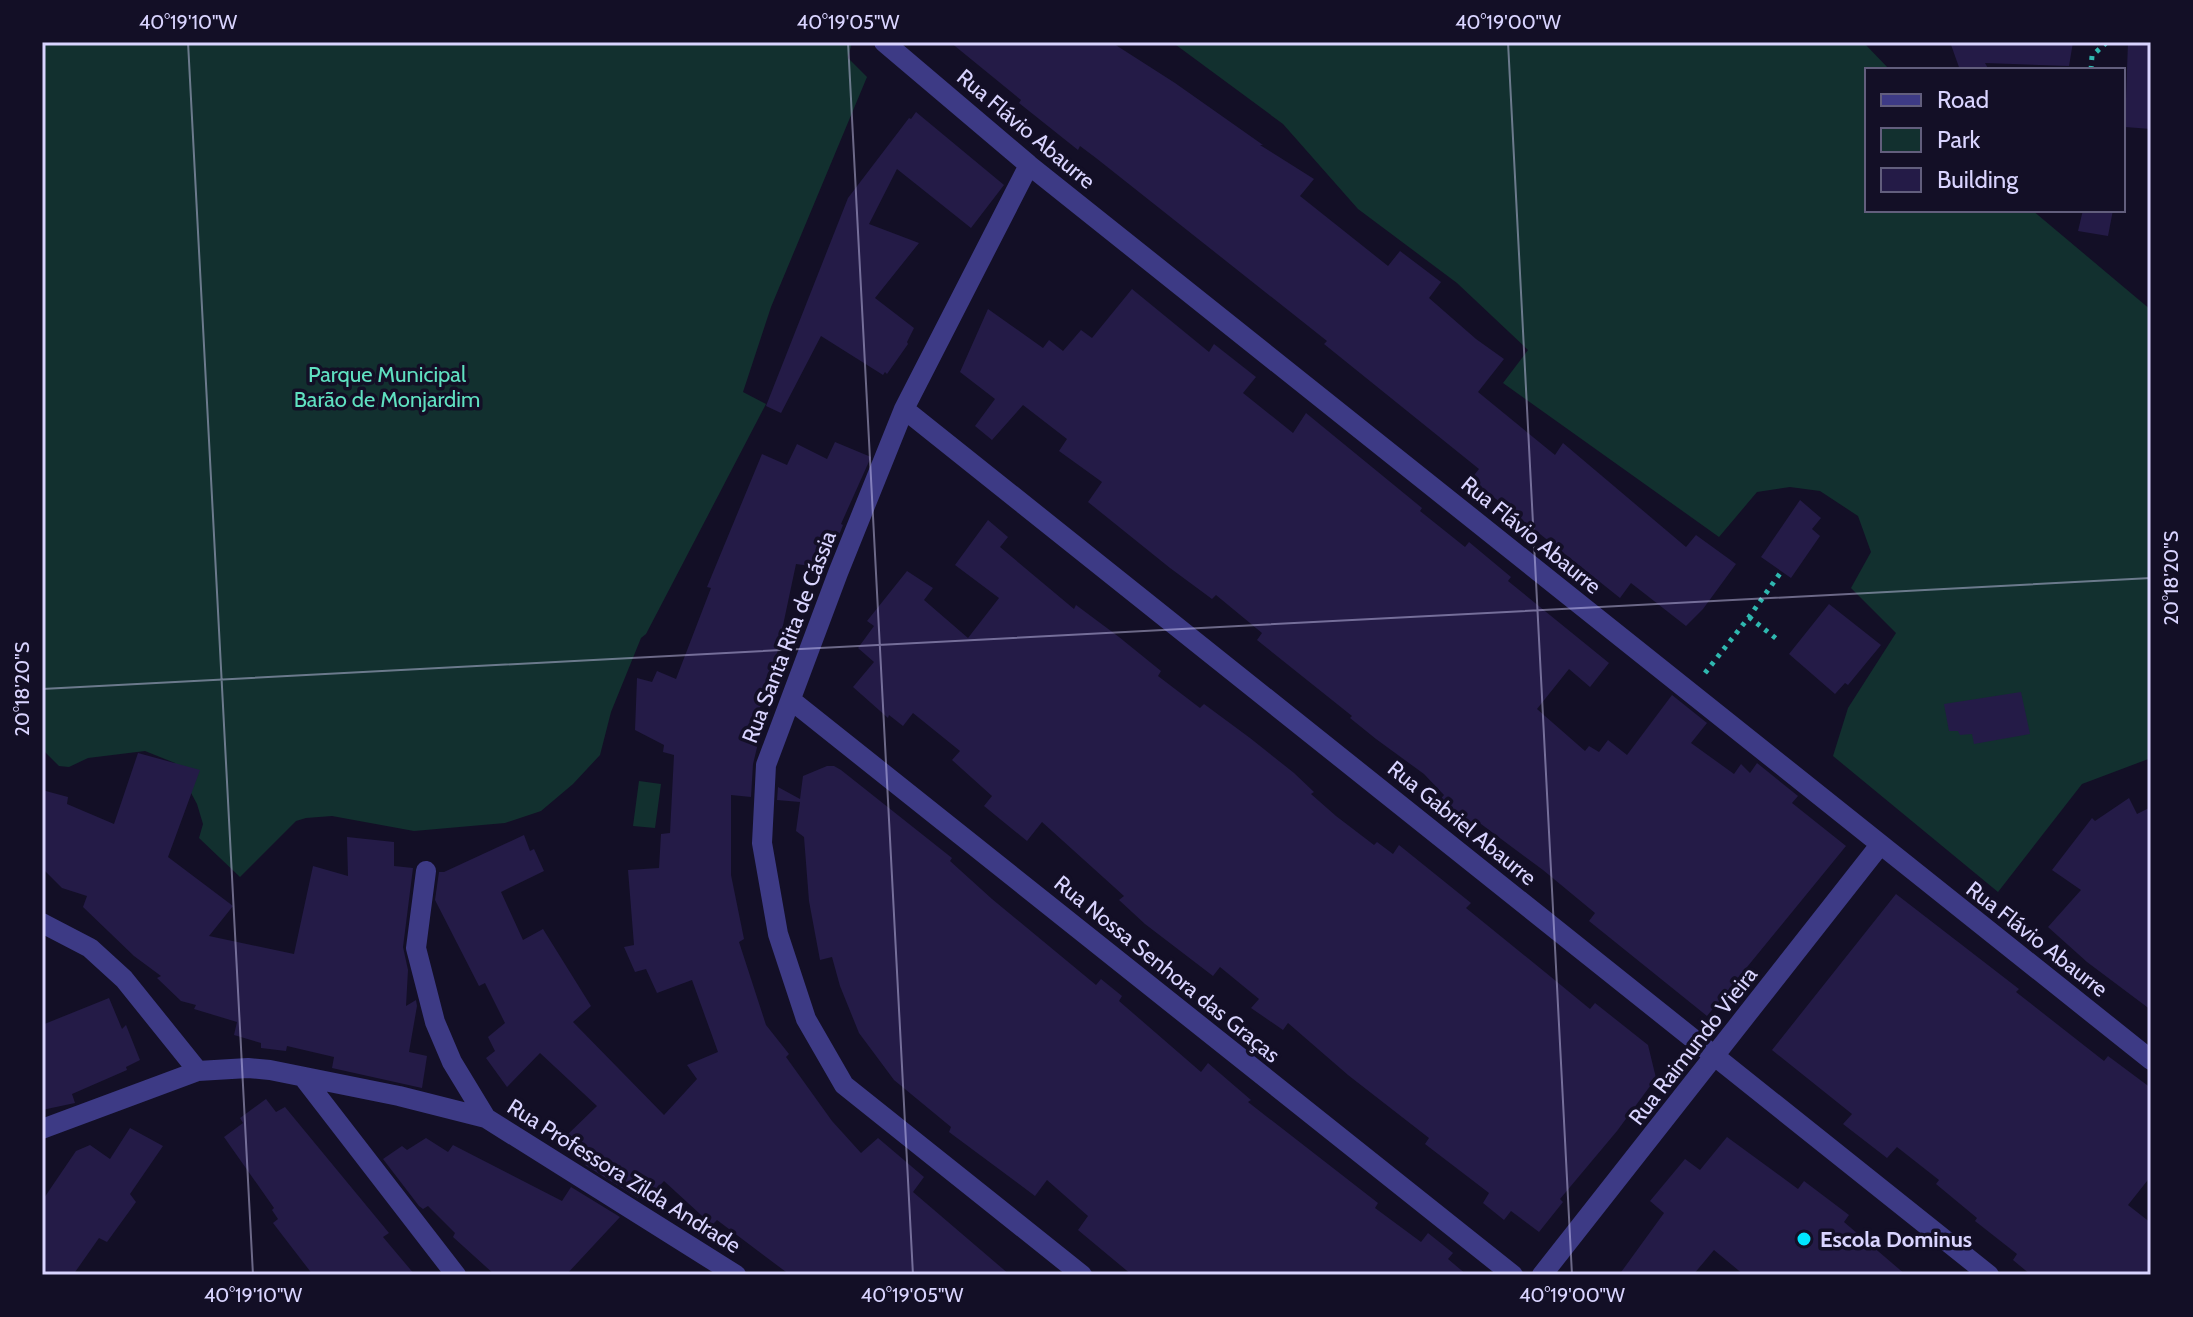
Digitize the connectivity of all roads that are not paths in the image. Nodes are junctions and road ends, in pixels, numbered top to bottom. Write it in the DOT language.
graph roads {
  1 [pos="884,42"];
  2 [pos="1029,165"];
  3 [pos="904,409"];
  4 [pos="791,700"];
  5 [pos="1880,845"];
  6 [pos="426,871"];
  7 [pos="42,923"];
  8 [pos="1716,1056"];
  9 [pos="2151,1060"];
  10 [pos="198,1071"];
  11 [pos="303,1077"];
  12 [pos="486,1118"];
  13 [pos="42,1129"];
  14 [pos="456,1275"];
  15 [pos="736,1275"];
  16 [pos="1082,1275"];
  17 [pos="1513,1275"];
  18 [pos="1542,1275"];
  19 [pos="1989,1275"];
  1 -- 2 [label="street, Rua Flávio Abaurre"];
  2 -- 3 [label="street, Rua Santa Rita de Cássia"];
  2 -- 5 [label="street, Rua Flávio Abaurre"];
  3 -- 4 [label="street, Rua Santa Rita de Cássia"];
  3 -- 8 [label="street, Rua Gabriel Abaurre"];
  4 -- 16 [label="street, Rua Santa Rita de Cássia"];
  4 -- 17 [label="street, Rua Nossa Senhora das Graças"];
  5 -- 8 [label="street, Rua Raimundo Vieira"];
  5 -- 9 [label="street, Rua Flávio Abaurre"];
  6 -- 12 [label="street"];
  7 -- 10 [label="street"];
  8 -- 18 [label="street, Rua Raimundo Vieira"];
  8 -- 19 [label="street, Rua Gabriel Abaurre"];
  10 -- 11 [label="street"];
  10 -- 13 [label="street"];
  11 -- 12 [label="street"];
  11 -- 14 [label="street"];
  12 -- 15 [label="street, Rua Professora Zilda Andrade"];
}
